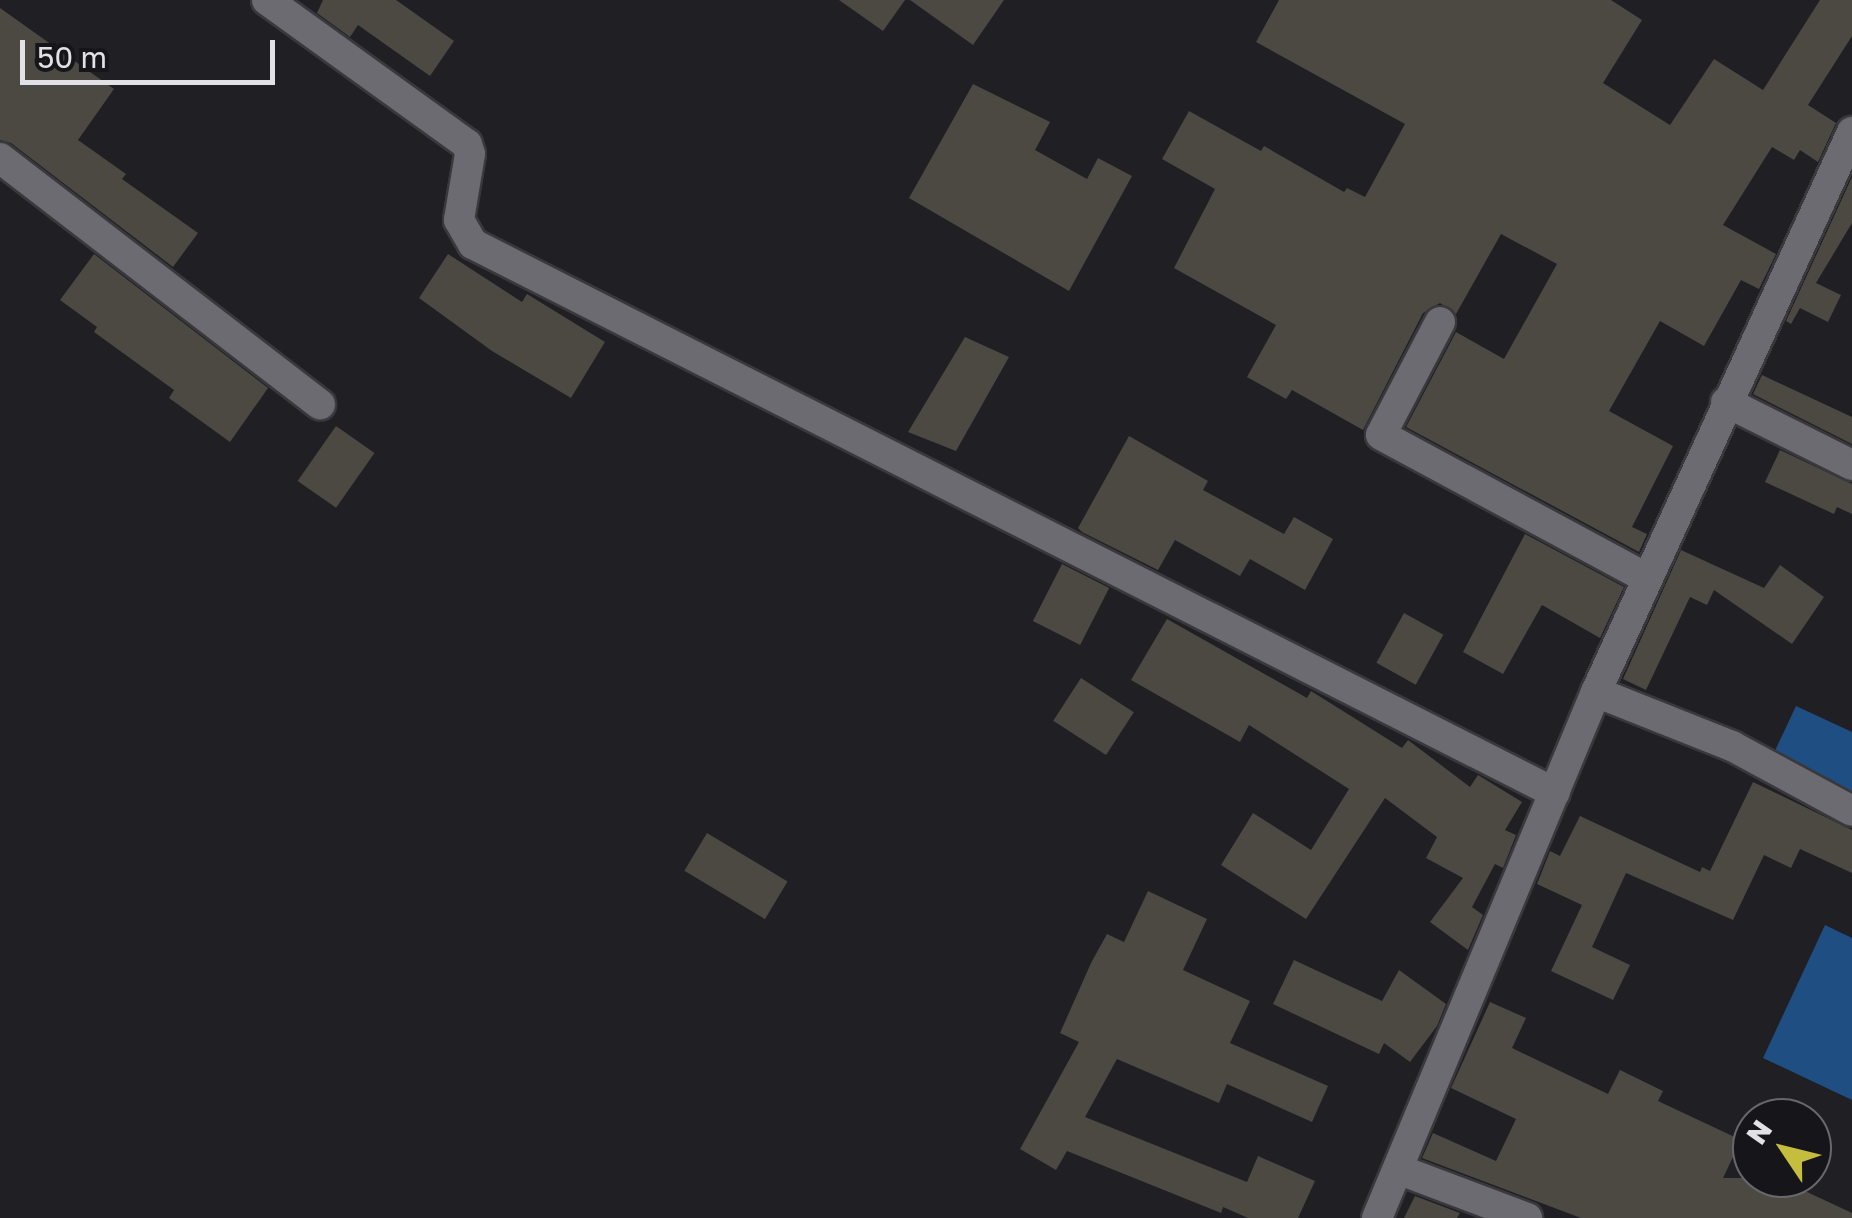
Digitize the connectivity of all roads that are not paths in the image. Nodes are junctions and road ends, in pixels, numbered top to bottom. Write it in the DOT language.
graph roads {
  1 [pos="267,0"];
  2 [pos="1852,132"];
  3 [pos="0,158"];
  4 [pos="1440,322"];
  5 [pos="1726,402"];
  6 [pos="320,404"];
  7 [pos="1852,464"];
  8 [pos="1647,578"];
  9 [pos="1596,692"];
  10 [pos="1555,793"];
  11 [pos="1852,811"];
  12 [pos="1400,1170"];
  13 [pos="1377,1218"];
  14 [pos="1526,1218"];
  1 -- 10 [label="street"];
  2 -- 5 [label="street"];
  3 -- 6 [label="street"];
  4 -- 8 [label="street"];
  5 -- 7 [label="street"];
  5 -- 8 [label="street"];
  8 -- 9 [label="street"];
  9 -- 10 [label="street"];
  9 -- 11 [label="street"];
  10 -- 12 [label="street"];
  12 -- 13 [label="street"];
  12 -- 14 [label="street"];
}
